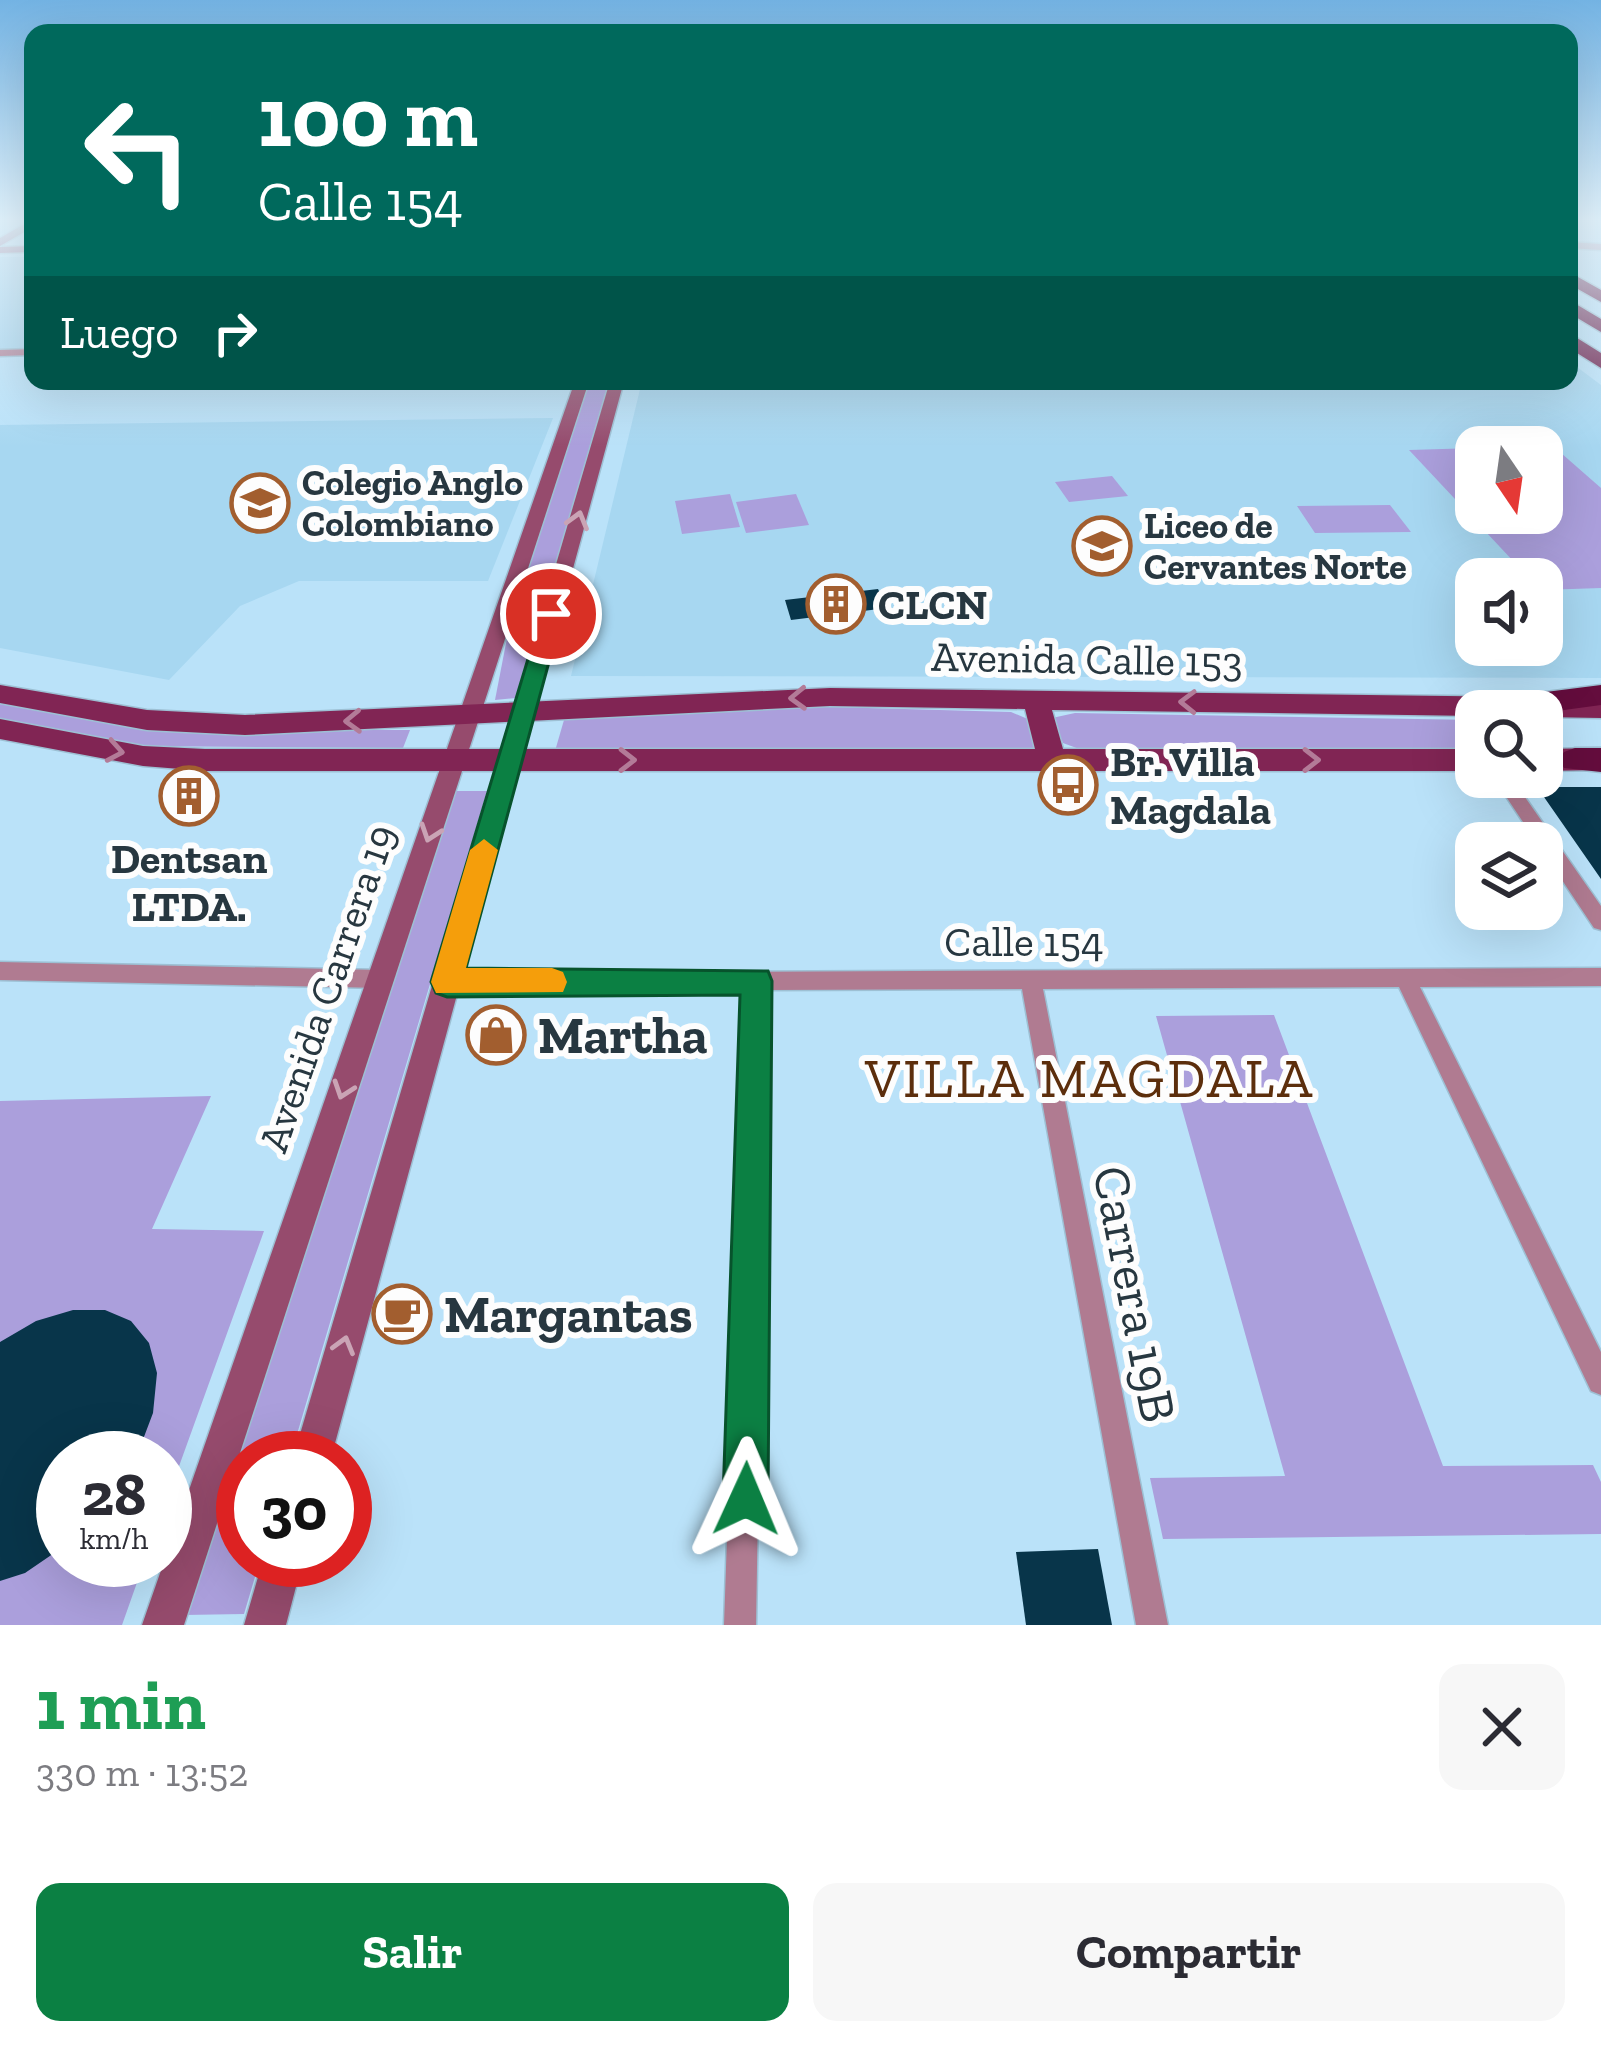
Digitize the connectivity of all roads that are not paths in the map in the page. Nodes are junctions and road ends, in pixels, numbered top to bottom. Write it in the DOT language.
graph roads {
  1 [pos="579,390"];
  2 [pos="614,390"];
  3 [pos="0,694"];
  4 [pos="1601,695"];
  5 [pos="1036,700"];
  6 [pos="1563,700"];
  7 [pos="1455,705"];
  8 [pos="1563,707"];
  9 [pos="1601,708"];
  10 [pos="523,713"];
  11 [pos="470,716"];
  12 [pos="0,729"];
  13 [pos="1595,756"];
  14 [pos="1563,758"];
  15 [pos="455,759"];
  16 [pos="510,760"];
  17 [pos="1052,760"];
  18 [pos="1455,760"];
  19 [pos="1516,798"];
  20 [pos="1601,922"];
  21 [pos="0,971"];
  22 [pos="1601,977"];
  23 [pos="1405,978"];
  24 [pos="381,979"];
  25 [pos="1031,980"];
  26 [pos="757,981"];
  27 [pos="447,982"];
  28 [pos="1601,1381"];
  29 [pos="320,1431"];
  30 [pos="276,1587"];
  31 [pos="163,1625"];
  32 [pos="265,1625"];
  33 [pos="740,1625"];
  34 [pos="1151,1625"];
  1 -- 11 [label="main road, Avenida Carrera 19"];
  10 -- 2 [label="main road, one-way"];
  11 -- 3 [label="main road, Avenida Calle 153, one-way"];
  4 -- 6 [label="highway"];
  7 -- 5 [label="main road, Avenida Calle 153, one-way"];
  5 -- 10 [label="main road, Avenida Calle 153, one-way"];
  5 -- 17 [label="main road"];
  8 -- 9 [label="main road, Avenida Calle 153"];
  10 -- 11 [label="main road, Avenida Calle 153"];
  10 -- 16 [label="main road"];
  11 -- 15 [label="main road, Avenida Carrera 19"];
  12 -- 15 [label="main road, one-way"];
  13 -- 14 [label="main road"];
  15 -- 16 [label="main road"];
  15 -- 24 [label="main road, Avenida Carrera 19, one-way"];
  16 -- 17 [label="main road, one-way"];
  16 -- 27 [label="main road"];
  17 -- 18 [label="main road, one-way"];
  19 -- 20 [label="street"];
  21 -- 24 [label="street"];
  22 -- 23 [label="street, Calle 154"];
  23 -- 25 [label="street, Calle 154"];
  23 -- 28 [label="street"];
  24 -- 31 [label="main road, Avenida Carrera 19, one-way"];
  25 -- 26 [label="street, Calle 154"];
  25 -- 34 [label="street, Carrera 19B"];
  26 -- 27 [label="street, Calle 154"];
  26 -- 33 [label="street"];
  29 -- 27 [label="main road, one-way"];
  30 -- 32 [label="main road"];
}
